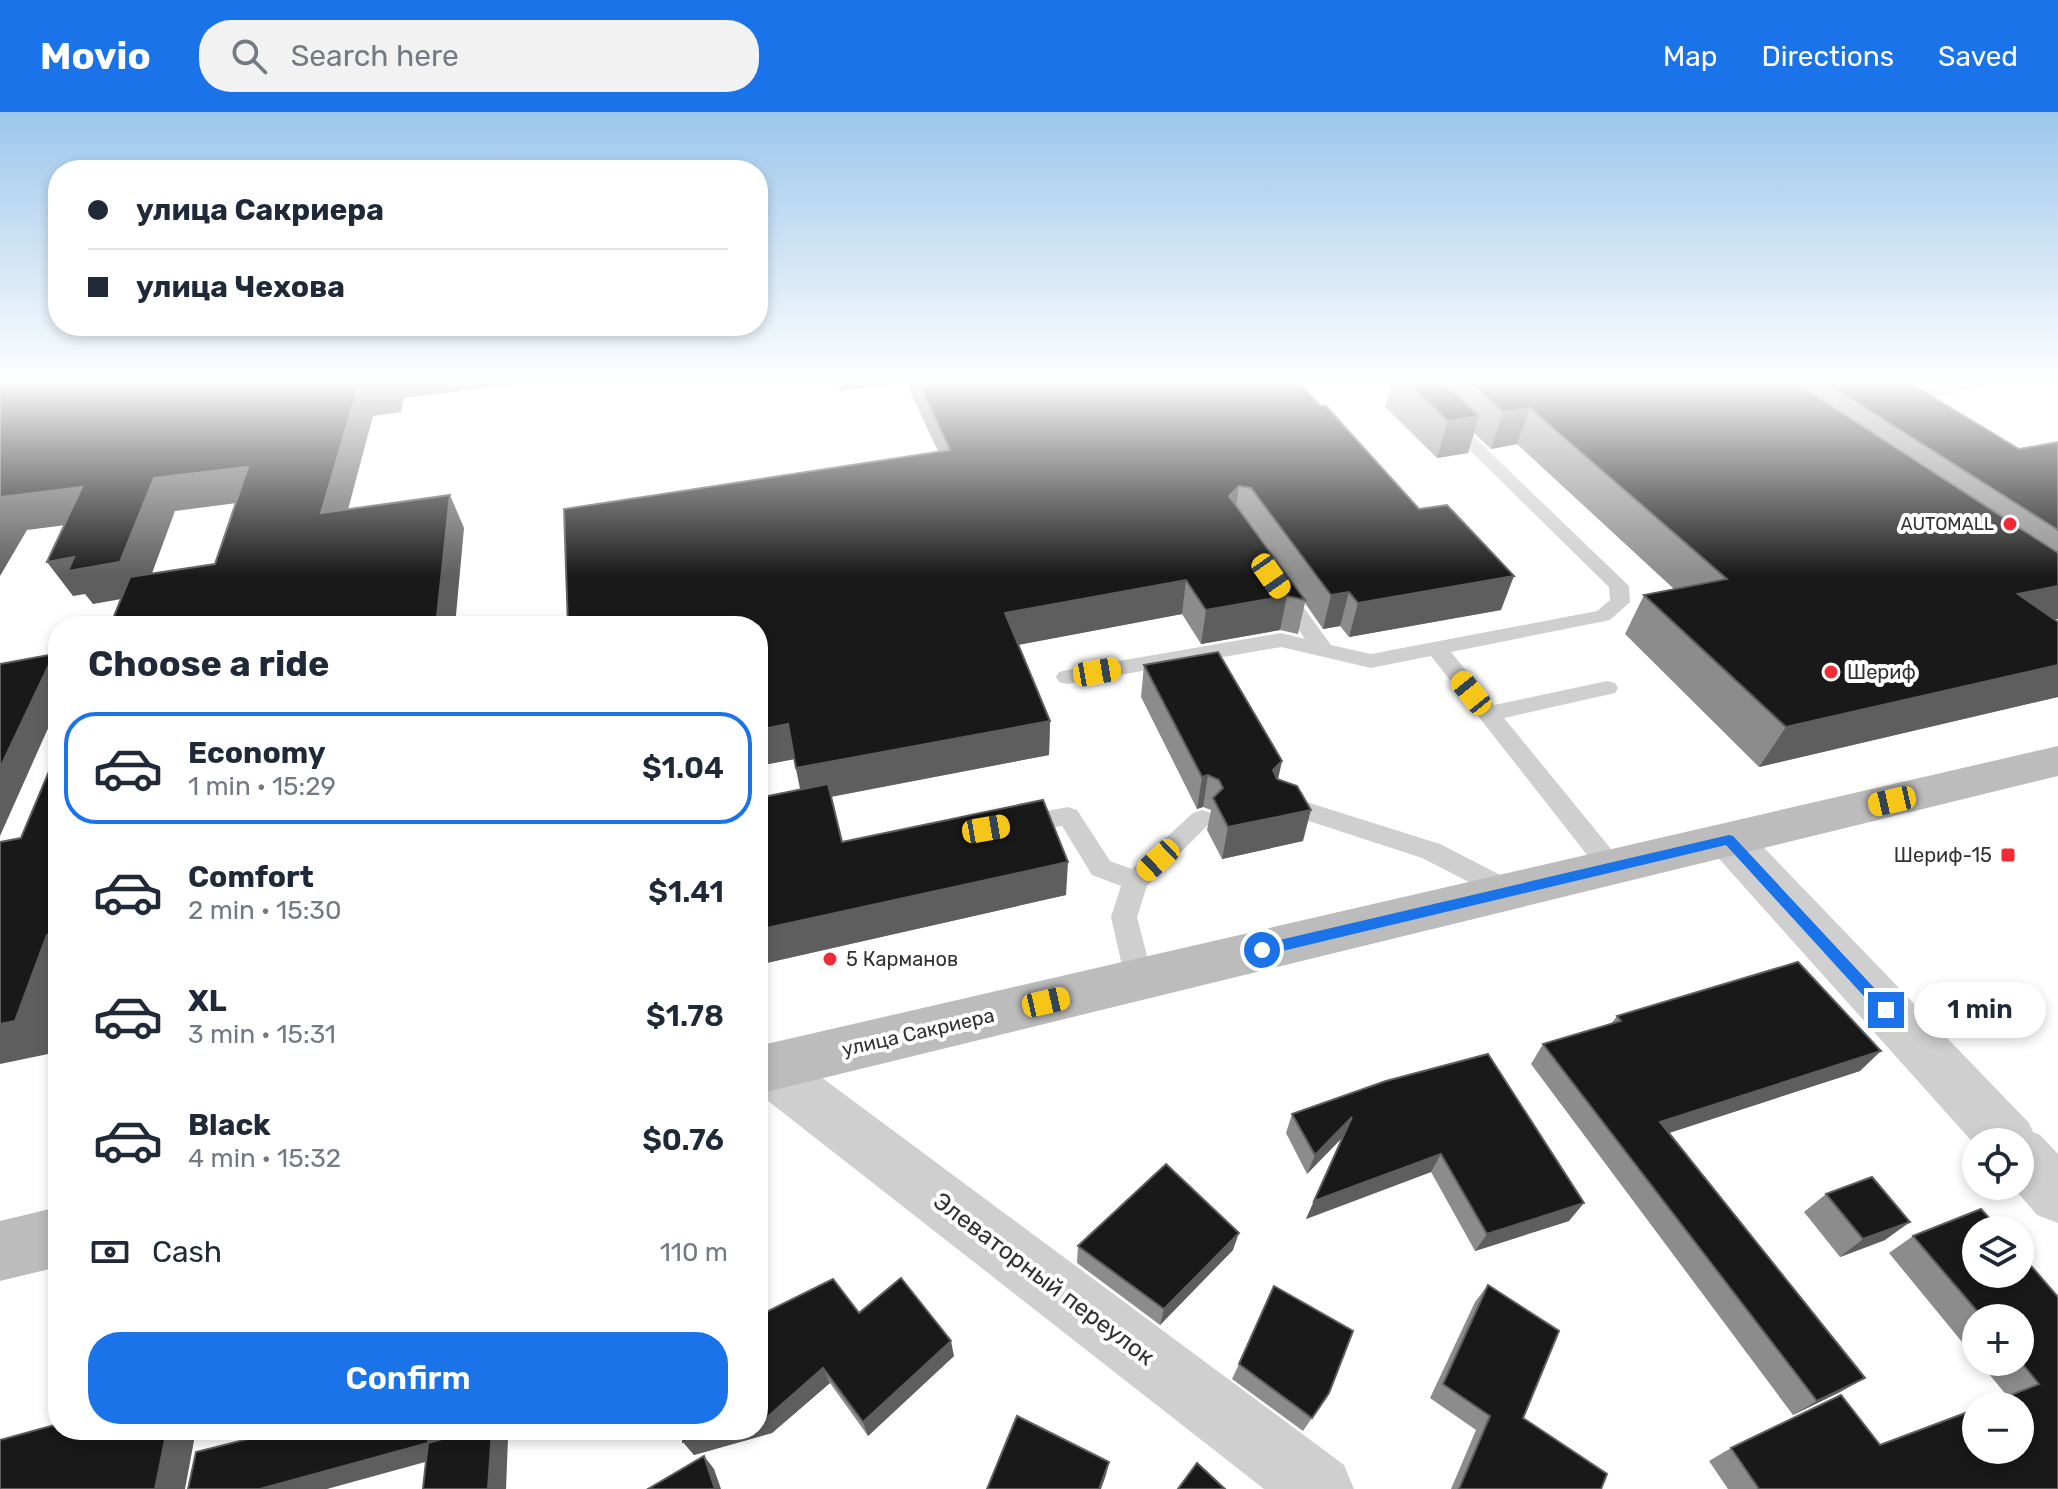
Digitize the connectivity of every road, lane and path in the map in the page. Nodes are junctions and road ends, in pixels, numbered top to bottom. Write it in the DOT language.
graph roads {
  1 [pos="1475,447"];
  2 [pos="1271,576"];
  3 [pos="1437,649"];
  4 [pos="1324,650"];
  5 [pos="1067,677"];
  6 [pos="1607,688"];
  7 [pos="1489,714"];
  8 [pos="2058,761"];
  9 [pos="1281,803"];
  10 [pos="1202,819"];
  11 [pos="993,828"];
  12 [pos="1729,840"];
  13 [pos="1611,867"];
  14 [pos="1136,881"];
  15 [pos="1509,891"];
  16 [pos="1139,979"];
  17 [pos="768,1068"];
  18 [pos="768,1073"];
  19 [pos="1996,1128"];
  20 [pos="2034,1169"];
  21 [pos="2058,1195"];
  22 [pos="48,1239"];
  23 [pos="0,1251"];
  24 [pos="1320,1489"];
  1 -- 3 [label="lane"];
  2 -- 4 [label="lane"];
  3 -- 4 [label="lane"];
  3 -- 7 [label="lane"];
  4 -- 5 [label="lane"];
  6 -- 7 [label="lane"];
  7 -- 13 [label="lane"];
  8 -- 12 [label="street, улица Сакриера"];
  9 -- 15 [label="lane"];
  10 -- 14 [label="lane"];
  11 -- 14 [label="lane"];
  12 -- 13 [label="street, улица Сакриера"];
  12 -- 19 [label="street"];
  13 -- 15 [label="street, улица Сакриера"];
  14 -- 16 [label="lane"];
  15 -- 16 [label="street, улица Сакриера"];
  16 -- 17 [label="street, улица Сакриера"];
  18 -- 24 [label="street, Элеваторный переулок"];
  20 -- 21 [label="street"];
  22 -- 23 [label="street"];
}
